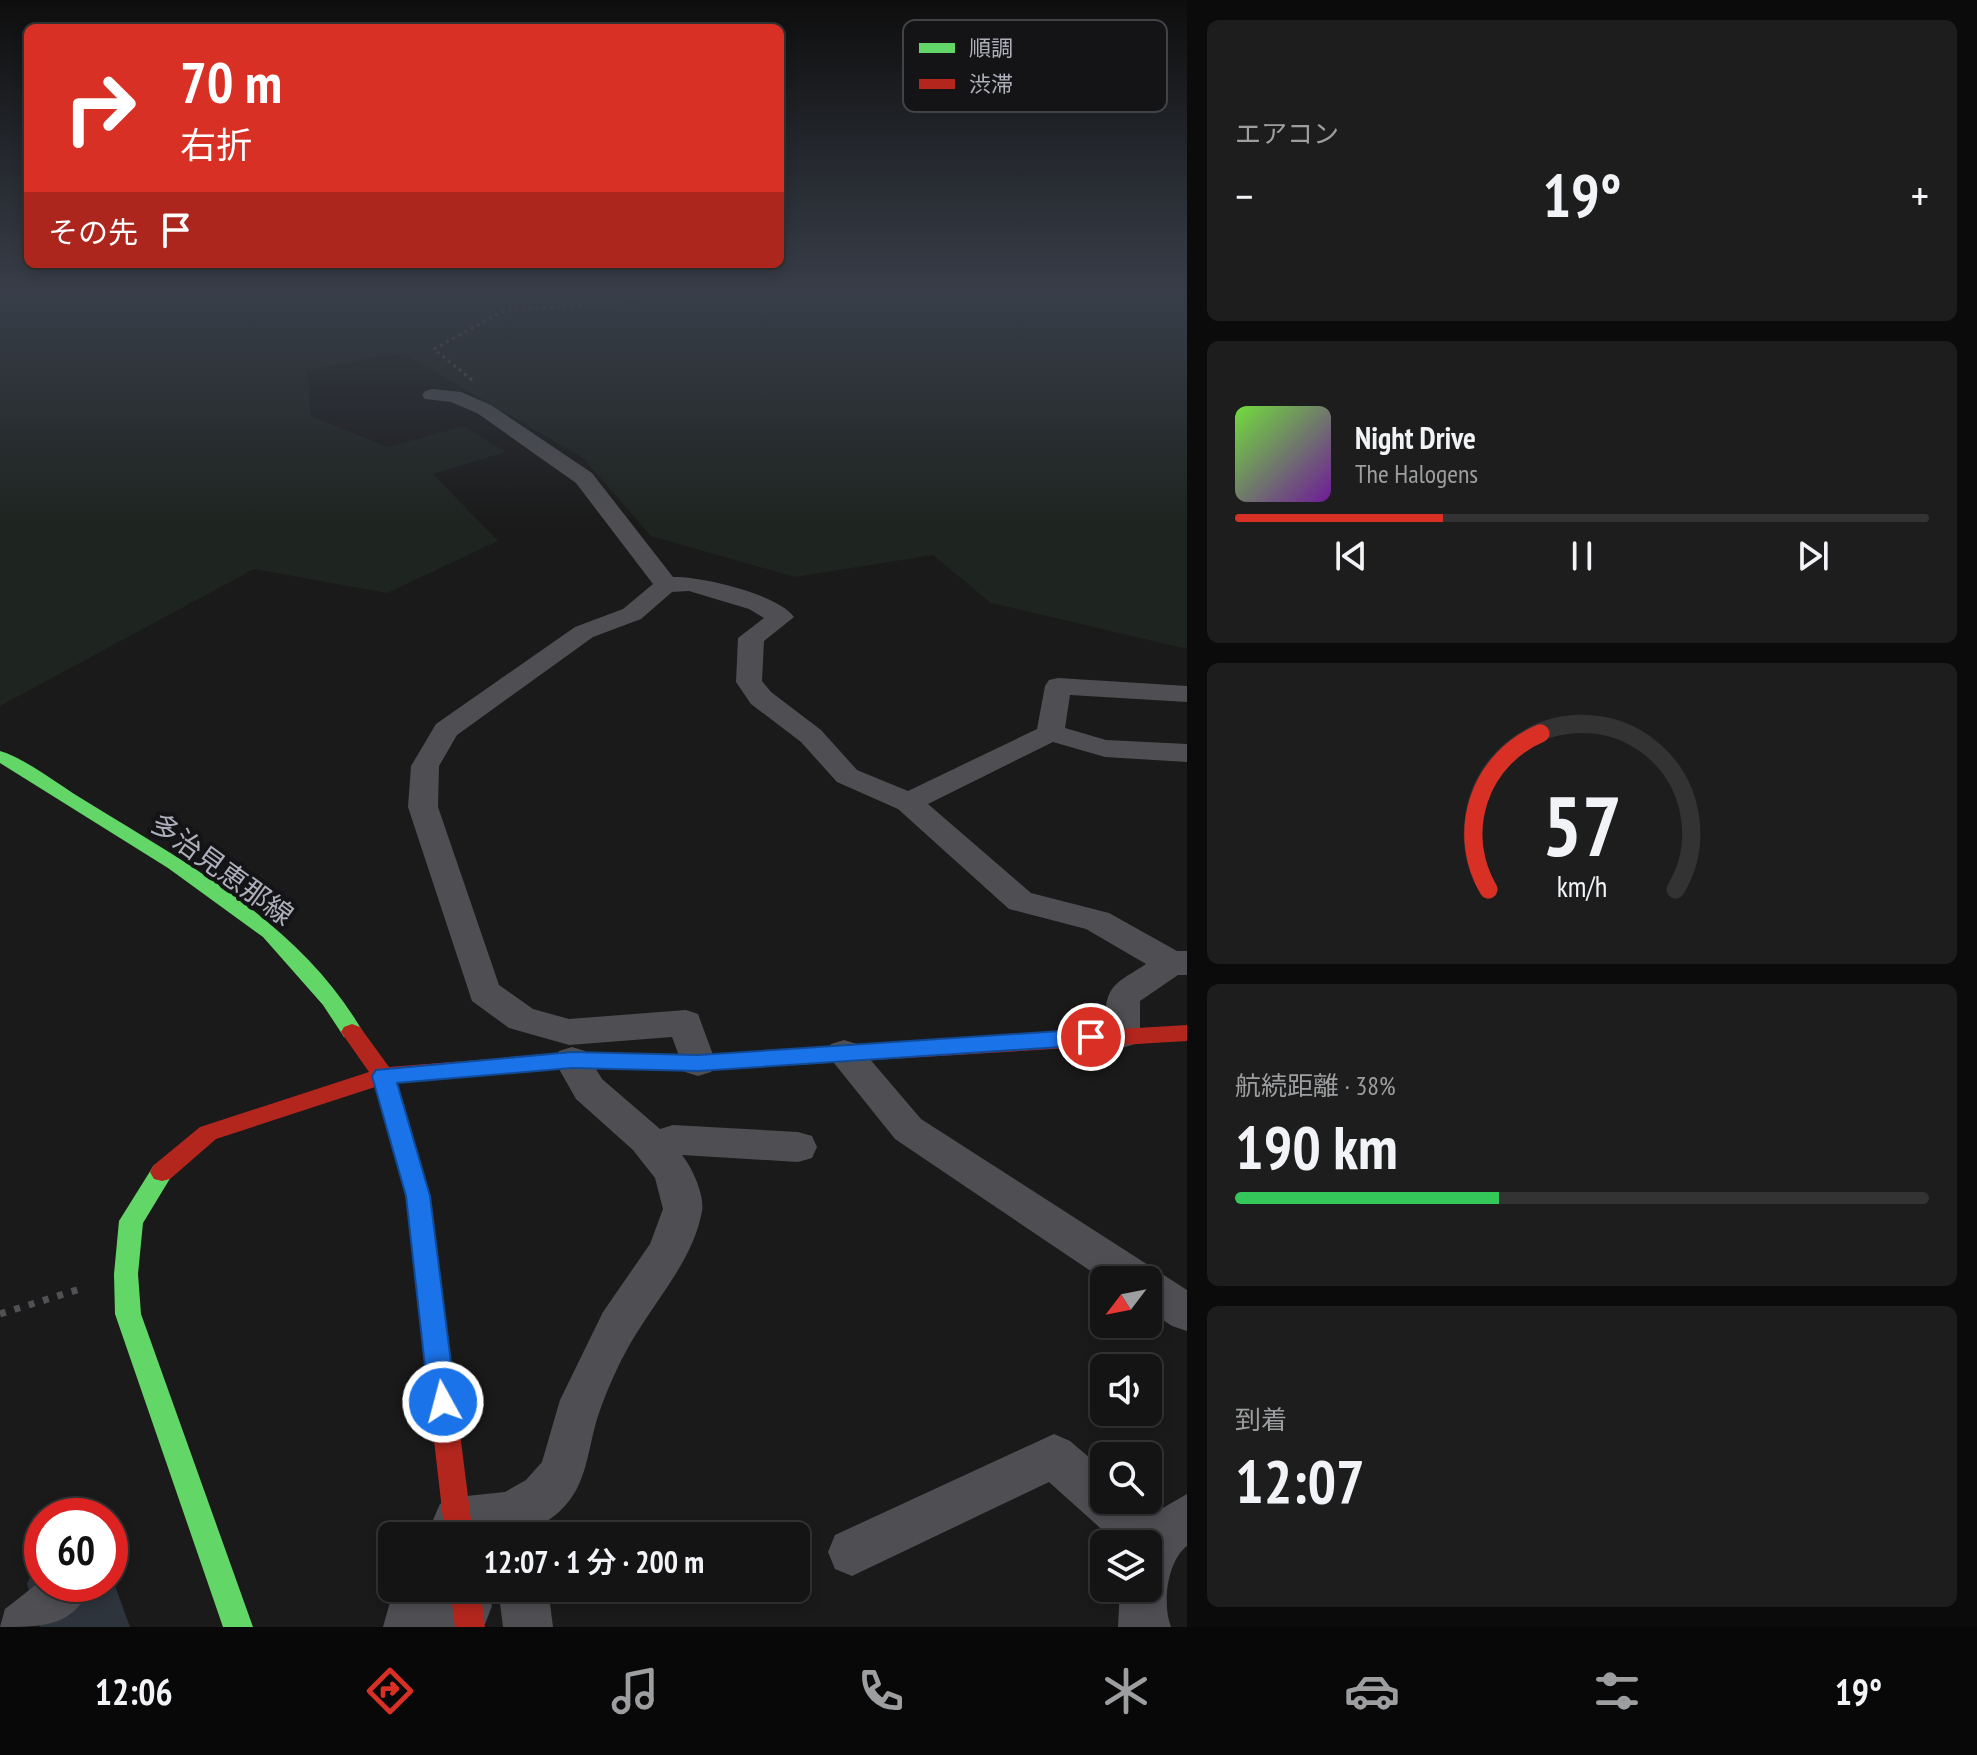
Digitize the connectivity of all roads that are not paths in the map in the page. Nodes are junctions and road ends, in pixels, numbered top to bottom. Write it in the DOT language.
graph roads {
  1 [pos="432,395"];
  2 [pos="666,585"];
  3 [pos="1187,694"];
  4 [pos="1050,733"];
  5 [pos="1187,753"];
  6 [pos="0,756"];
  7 [pos="909,803"];
  8 [pos="1179,963"];
  9 [pos="1187,1033"];
  10 [pos="1122,1035"];
  11 [pos="844,1053"];
  12 [pos="572,1060"];
  13 [pos="698,1063"];
  14 [pos="383,1076"];
  15 [pos="653,1147"];
  16 [pos="798,1147"];
  17 [pos="1116,1266"];
  18 [pos="1162,1296"];
  19 [pos="1187,1313"];
  20 [pos="457,1522"];
  21 [pos="517,1522"];
  22 [pos="1133,1530"];
  23 [pos="852,1552"];
  24 [pos="525,1602"];
  25 [pos="1146,1602"];
  26 [pos="467,1607"];
  27 [pos="238,1627"];
  28 [pos="408,1627"];
  29 [pos="528,1627"];
  30 [pos="1146,1627"];
  1 -- 2 [label="street"];
  2 -- 7 [label="street"];
  2 -- 13 [label="street"];
  3 -- 4 [label="street"];
  4 -- 5 [label="street"];
  4 -- 7 [label="street"];
  6 -- 14 [label="street, 多治見恵那線"];
  7 -- 8 [label="street"];
  8 -- 10 [label="street"];
  9 -- 10 [label="street"];
  10 -- 11 [label="street"];
  11 -- 13 [label="street"];
  11 -- 17 [label="street"];
  12 -- 13 [label="street"];
  12 -- 14 [label="street"];
  12 -- 15 [label="street"];
  14 -- 20 [label="street, 多治見恵那線"];
  14 -- 27 [label="street"];
  15 -- 16 [label="street"];
  15 -- 21 [label="street"];
  18 -- 19 [label="street"];
  22 -- 23 [label="street"];
  24 -- 29 [label="street"];
  25 -- 30 [label="street"];
  26 -- 28 [label="street"];
}
